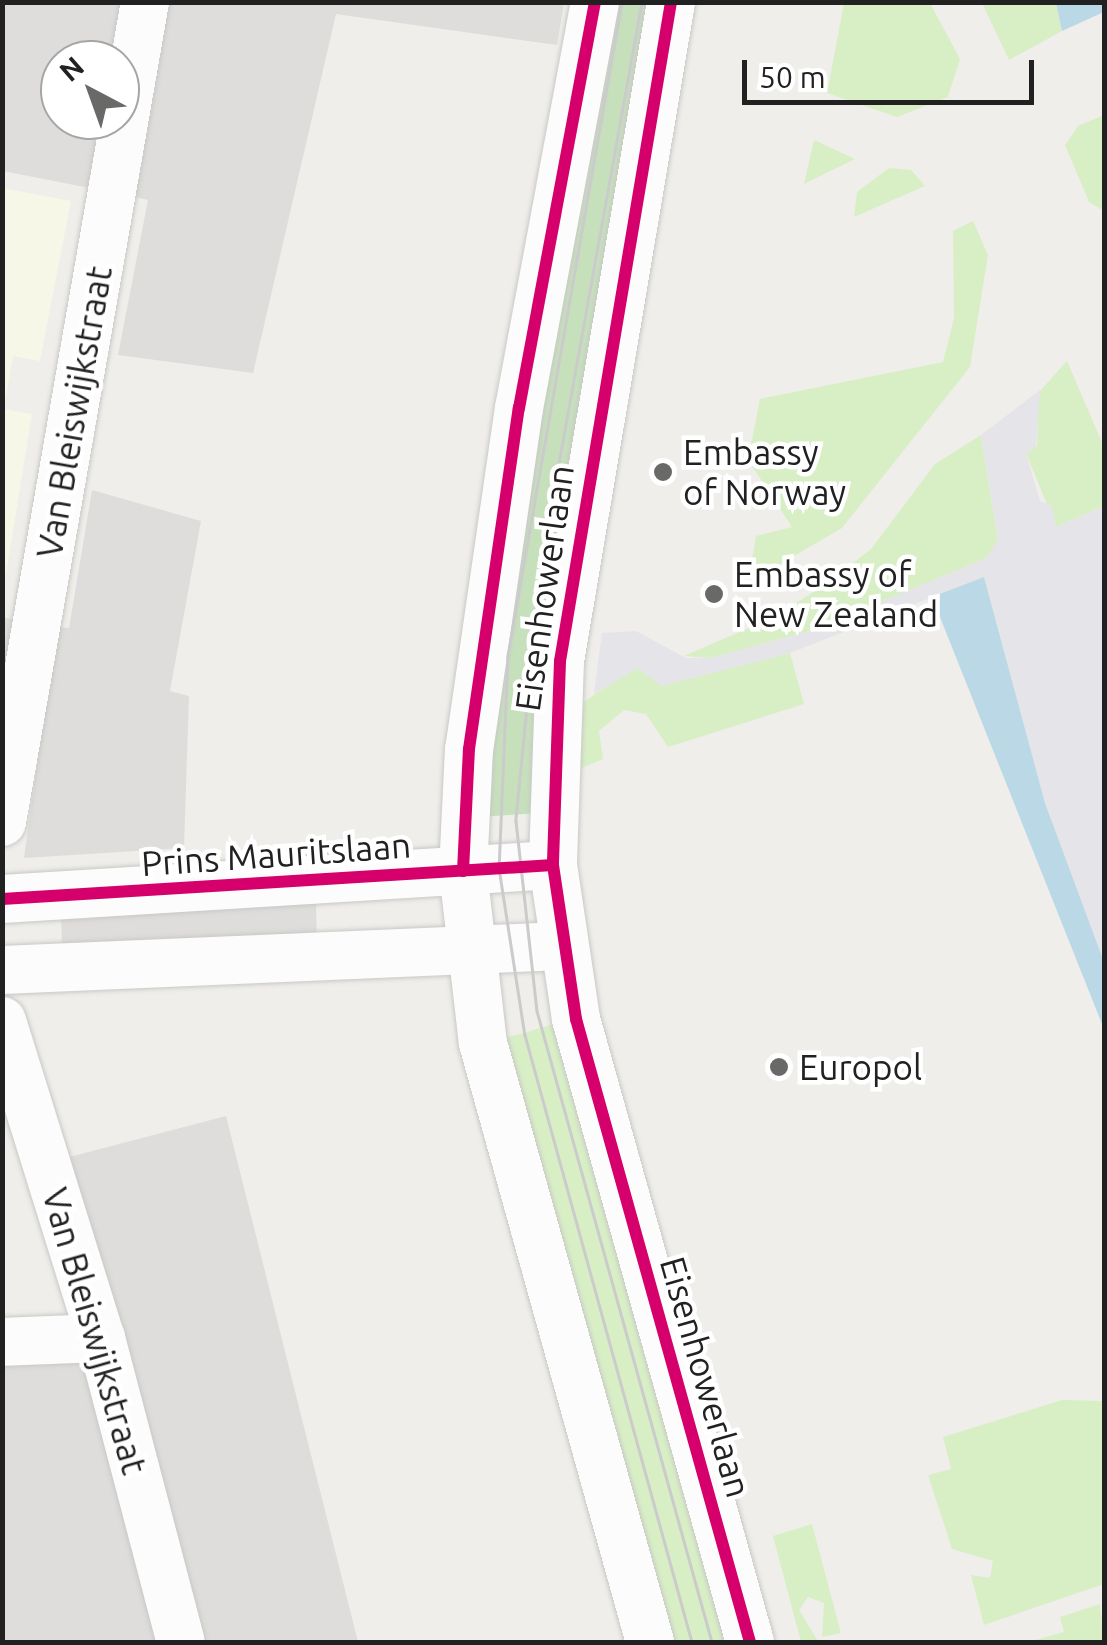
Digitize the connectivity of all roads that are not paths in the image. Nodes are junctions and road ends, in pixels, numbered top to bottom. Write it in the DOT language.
graph roads {
  1 [pos="145,2"];
  2 [pos="595,2"];
  3 [pos="671,2"];
  4 [pos="2,822"];
  5 [pos="553,866"];
  6 [pos="462,871"];
  7 [pos="2,900"];
  8 [pos="562,946"];
  9 [pos="467,952"];
  10 [pos="2,970"];
  11 [pos="2,1021"];
  12 [pos="102,1338"];
  13 [pos="2,1342"];
  14 [pos="181,1642"];
  15 [pos="650,1642"];
  16 [pos="750,1642"];
  1 -- 4 [label="street, Van Bleiswijkstraat"];
  2 -- 6 [label="street, Eisenhowerlaan"];
  3 -- 5 [label="street, Eisenhowerlaan"];
  5 -- 6 [label="street, Prins Mauritslaan"];
  5 -- 8 [label="street, Eisenhowerlaan"];
  6 -- 7 [label="street, Prins Mauritslaan"];
  6 -- 9 [label="street, Eisenhowerlaan"];
  8 -- 9 [label="street"];
  8 -- 16 [label="street, Eisenhowerlaan"];
  9 -- 10 [label="street"];
  9 -- 15 [label="street, Eisenhowerlaan"];
  11 -- 12 [label="street, Van Bleiswijkstraat"];
  12 -- 13 [label="street"];
  12 -- 14 [label="street, Van Bleiswijkstraat"];
}
